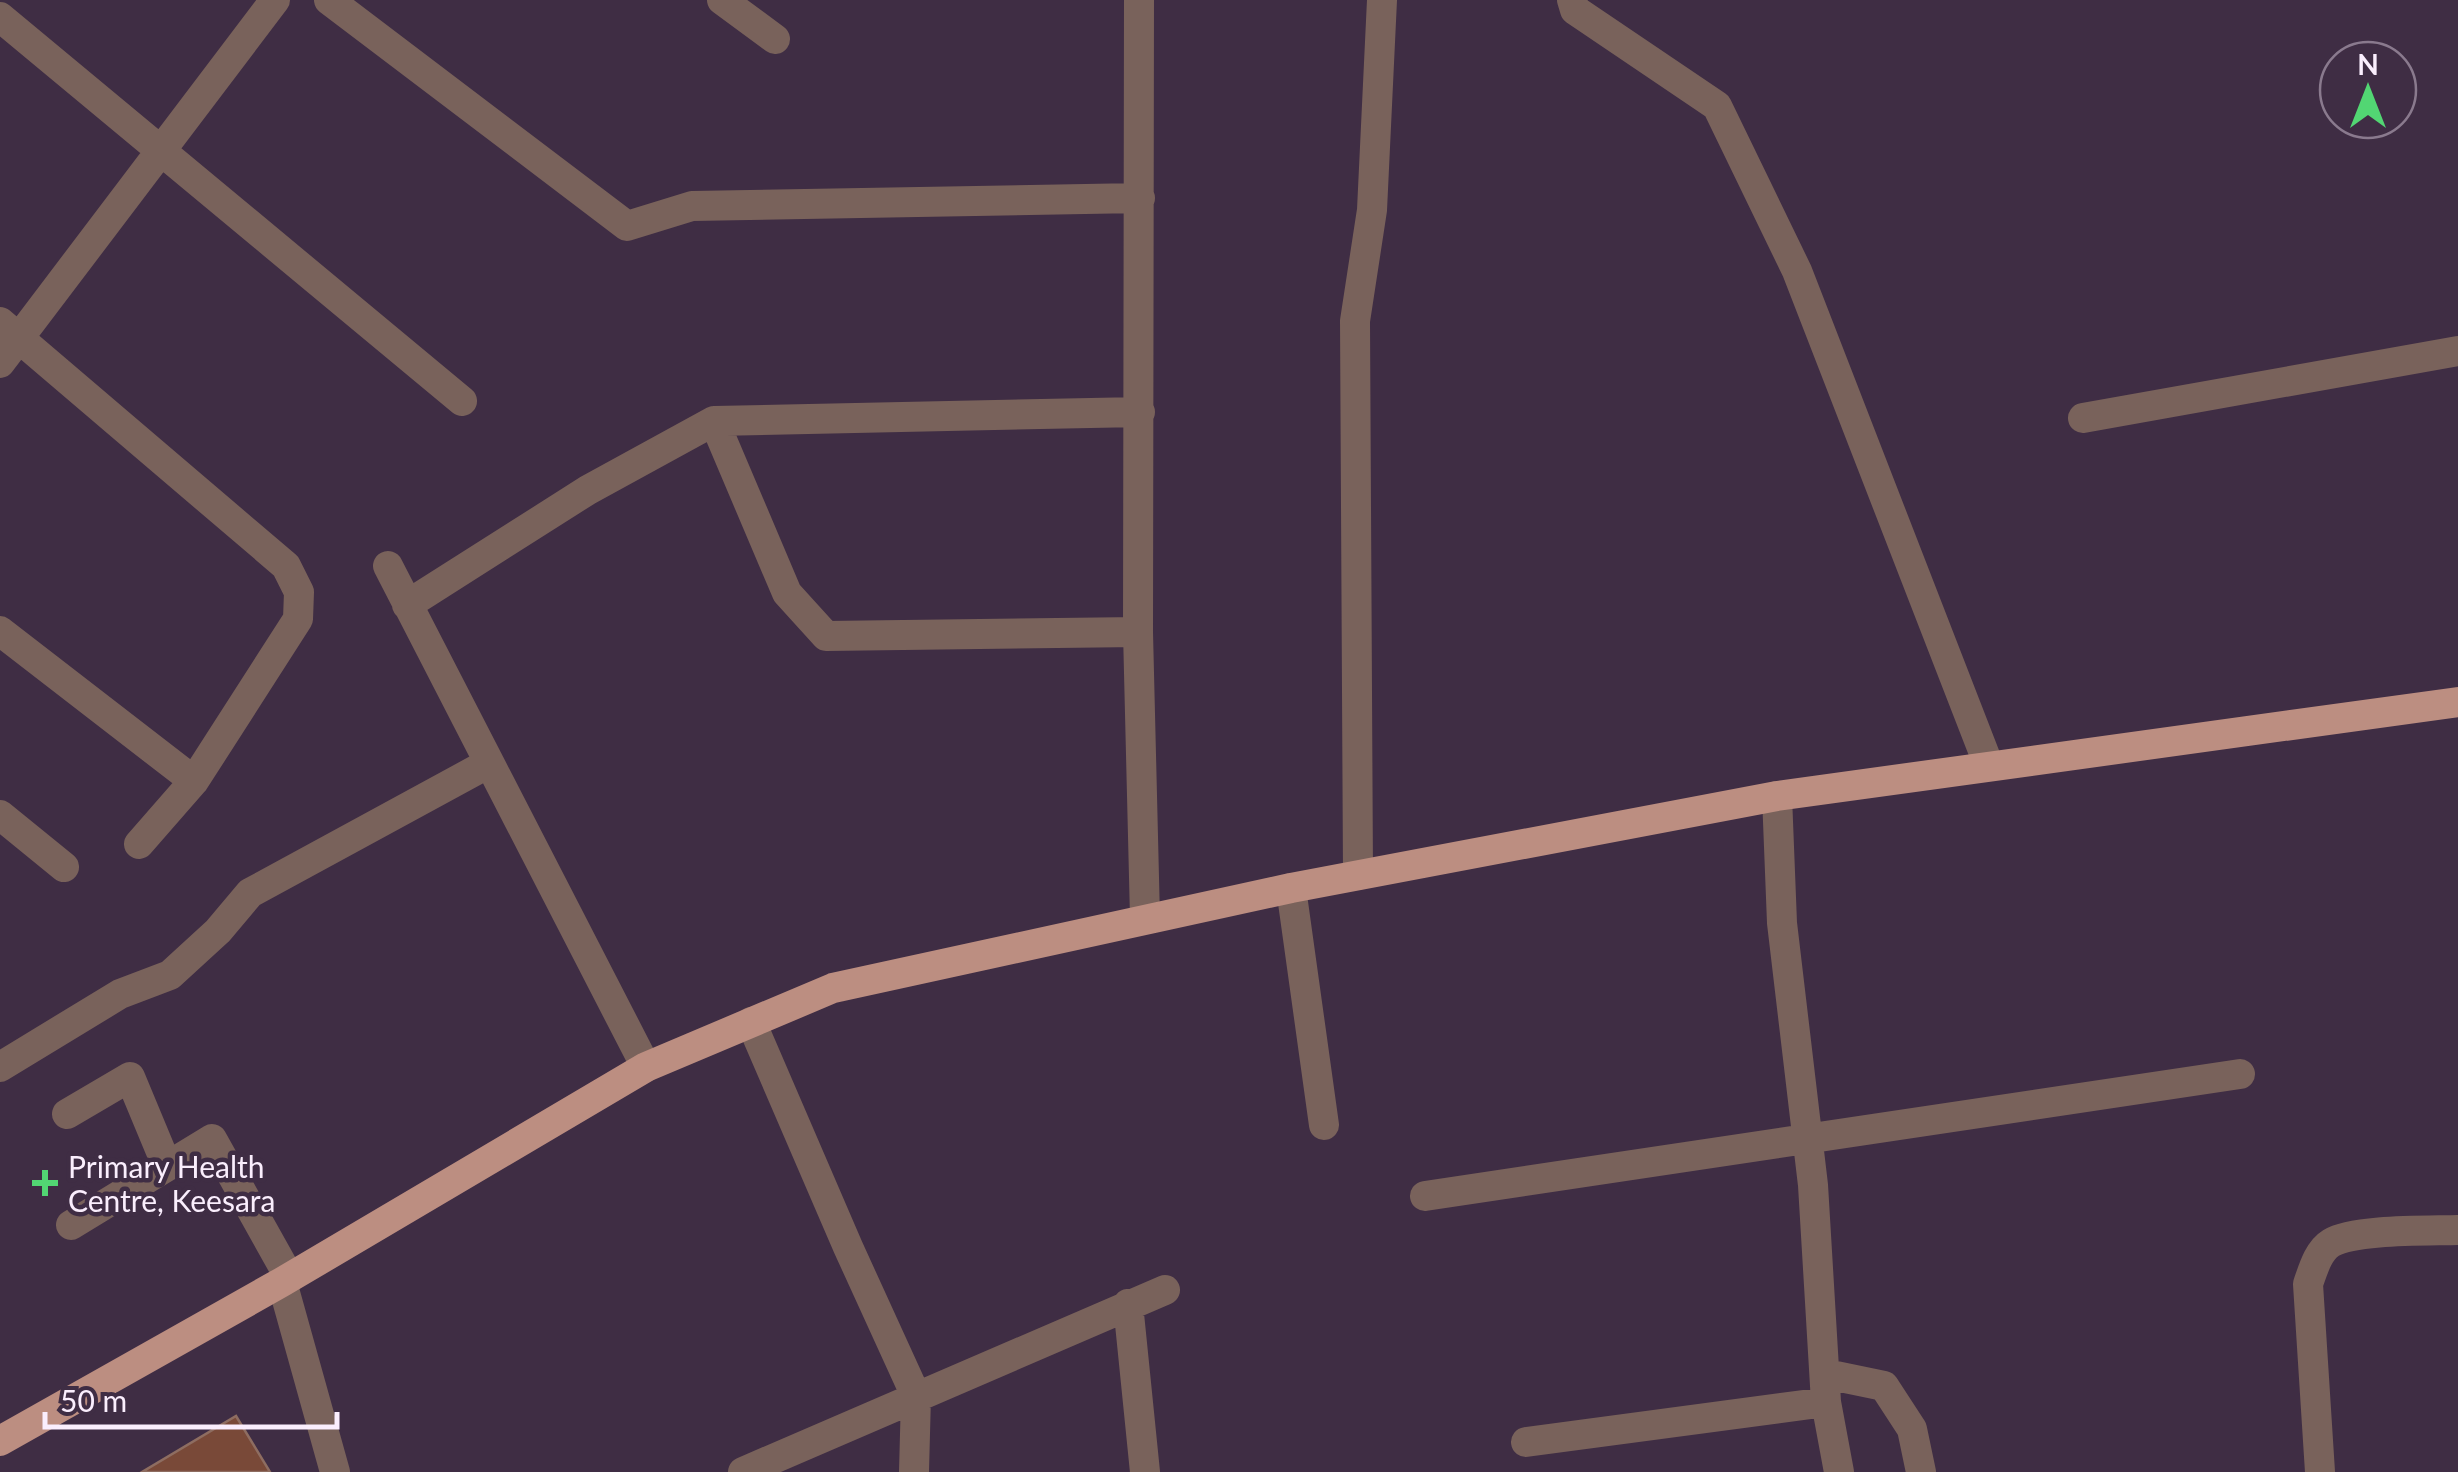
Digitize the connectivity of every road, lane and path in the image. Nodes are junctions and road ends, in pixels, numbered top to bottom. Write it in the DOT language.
graph roads {
  1 [pos="275,0"];
  2 [pos="328,0"];
  3 [pos="722,0"];
  4 [pos="1139,0"];
  5 [pos="1382,0"];
  6 [pos="1572,0"];
  7 [pos="0,17"];
  8 [pos="775,39"];
  9 [pos="161,152"];
  10 [pos="1140,198"];
  11 [pos="11,330"];
  12 [pos="2458,351"];
  13 [pos="0,363"];
  14 [pos="462,401"];
  15 [pos="1140,412"];
  16 [pos="2082,418"];
  17 [pos="714,422"];
  18 [pos="388,566"];
  19 [pos="407,604"];
  20 [pos="0,631"];
  21 [pos="1138,632"];
  22 [pos="2458,702"];
  23 [pos="489,763"];
  24 [pos="1989,766"];
  25 [pos="194,780"];
  26 [pos="1776,796"];
  27 [pos="0,815"];
  28 [pos="139,844"];
  29 [pos="64,867"];
  30 [pos="1358,876"];
  31 [pos="1291,888"];
  32 [pos="1145,918"];
  33 [pos="751,1022"];
  34 [pos="0,1067"];
  35 [pos="646,1067"];
  36 [pos="2240,1074"];
  37 [pos="67,1114"];
  38 [pos="1324,1126"];
  39 [pos="1806,1136"];
  40 [pos="167,1166"];
  41 [pos="1425,1196"];
  42 [pos="70,1225"];
  43 [pos="2458,1230"];
  44 [pos="285,1279"];
  45 [pos="1165,1290"];
  46 [pos="1128,1304"];
  47 [pos="1826,1388"];
  48 [pos="916,1396"];
  49 [pos="0,1441"];
  50 [pos="1526,1442"];
  51 [pos="335,1472"];
  52 [pos="743,1472"];
  53 [pos="914,1472"];
  54 [pos="1145,1472"];
  55 [pos="1839,1472"];
  56 [pos="1921,1472"];
  57 [pos="2320,1472"];
  1 -- 9 [label="street"];
  2 -- 10 [label="street"];
  3 -- 8 [label="street"];
  4 -- 10 [label="street"];
  5 -- 30 [label="street"];
  6 -- 24 [label="street"];
  7 -- 9 [label="street"];
  9 -- 11 [label="street"];
  9 -- 14 [label="street"];
  10 -- 15 [label="street"];
  11 -- 13 [label="street"];
  11 -- 25 [label="street"];
  12 -- 16 [label="street"];
  15 -- 17 [label="street"];
  15 -- 21 [label="street"];
  17 -- 19 [label="street"];
  17 -- 21 [label="street"];
  18 -- 19 [label="street"];
  19 -- 23 [label="street"];
  20 -- 25 [label="street"];
  21 -- 32 [label="street"];
  22 -- 24 [label="main road"];
  23 -- 34 [label="street"];
  23 -- 35 [label="street"];
  24 -- 26 [label="main road"];
  25 -- 28 [label="street"];
  26 -- 30 [label="main road"];
  26 -- 39 [label="street"];
  27 -- 29 [label="street"];
  30 -- 31 [label="main road"];
  31 -- 32 [label="main road"];
  31 -- 38 [label="street"];
  32 -- 33 [label="main road"];
  33 -- 35 [label="main road"];
  33 -- 48 [label="street"];
  35 -- 44 [label="main road"];
  36 -- 39 [label="street"];
  37 -- 40 [label="street"];
  39 -- 41 [label="street"];
  39 -- 47 [label="street"];
  40 -- 42 [label="street"];
  40 -- 44 [label="street"];
  43 -- 57 [label="street"];
  44 -- 49 [label="main road"];
  44 -- 51 [label="street"];
  45 -- 46 [label="street"];
  46 -- 48 [label="street"];
  46 -- 54 [label="street"];
  47 -- 50 [label="street"];
  47 -- 55 [label="street"];
  47 -- 56 [label="street"];
  48 -- 52 [label="street"];
  48 -- 53 [label="street"];
}
